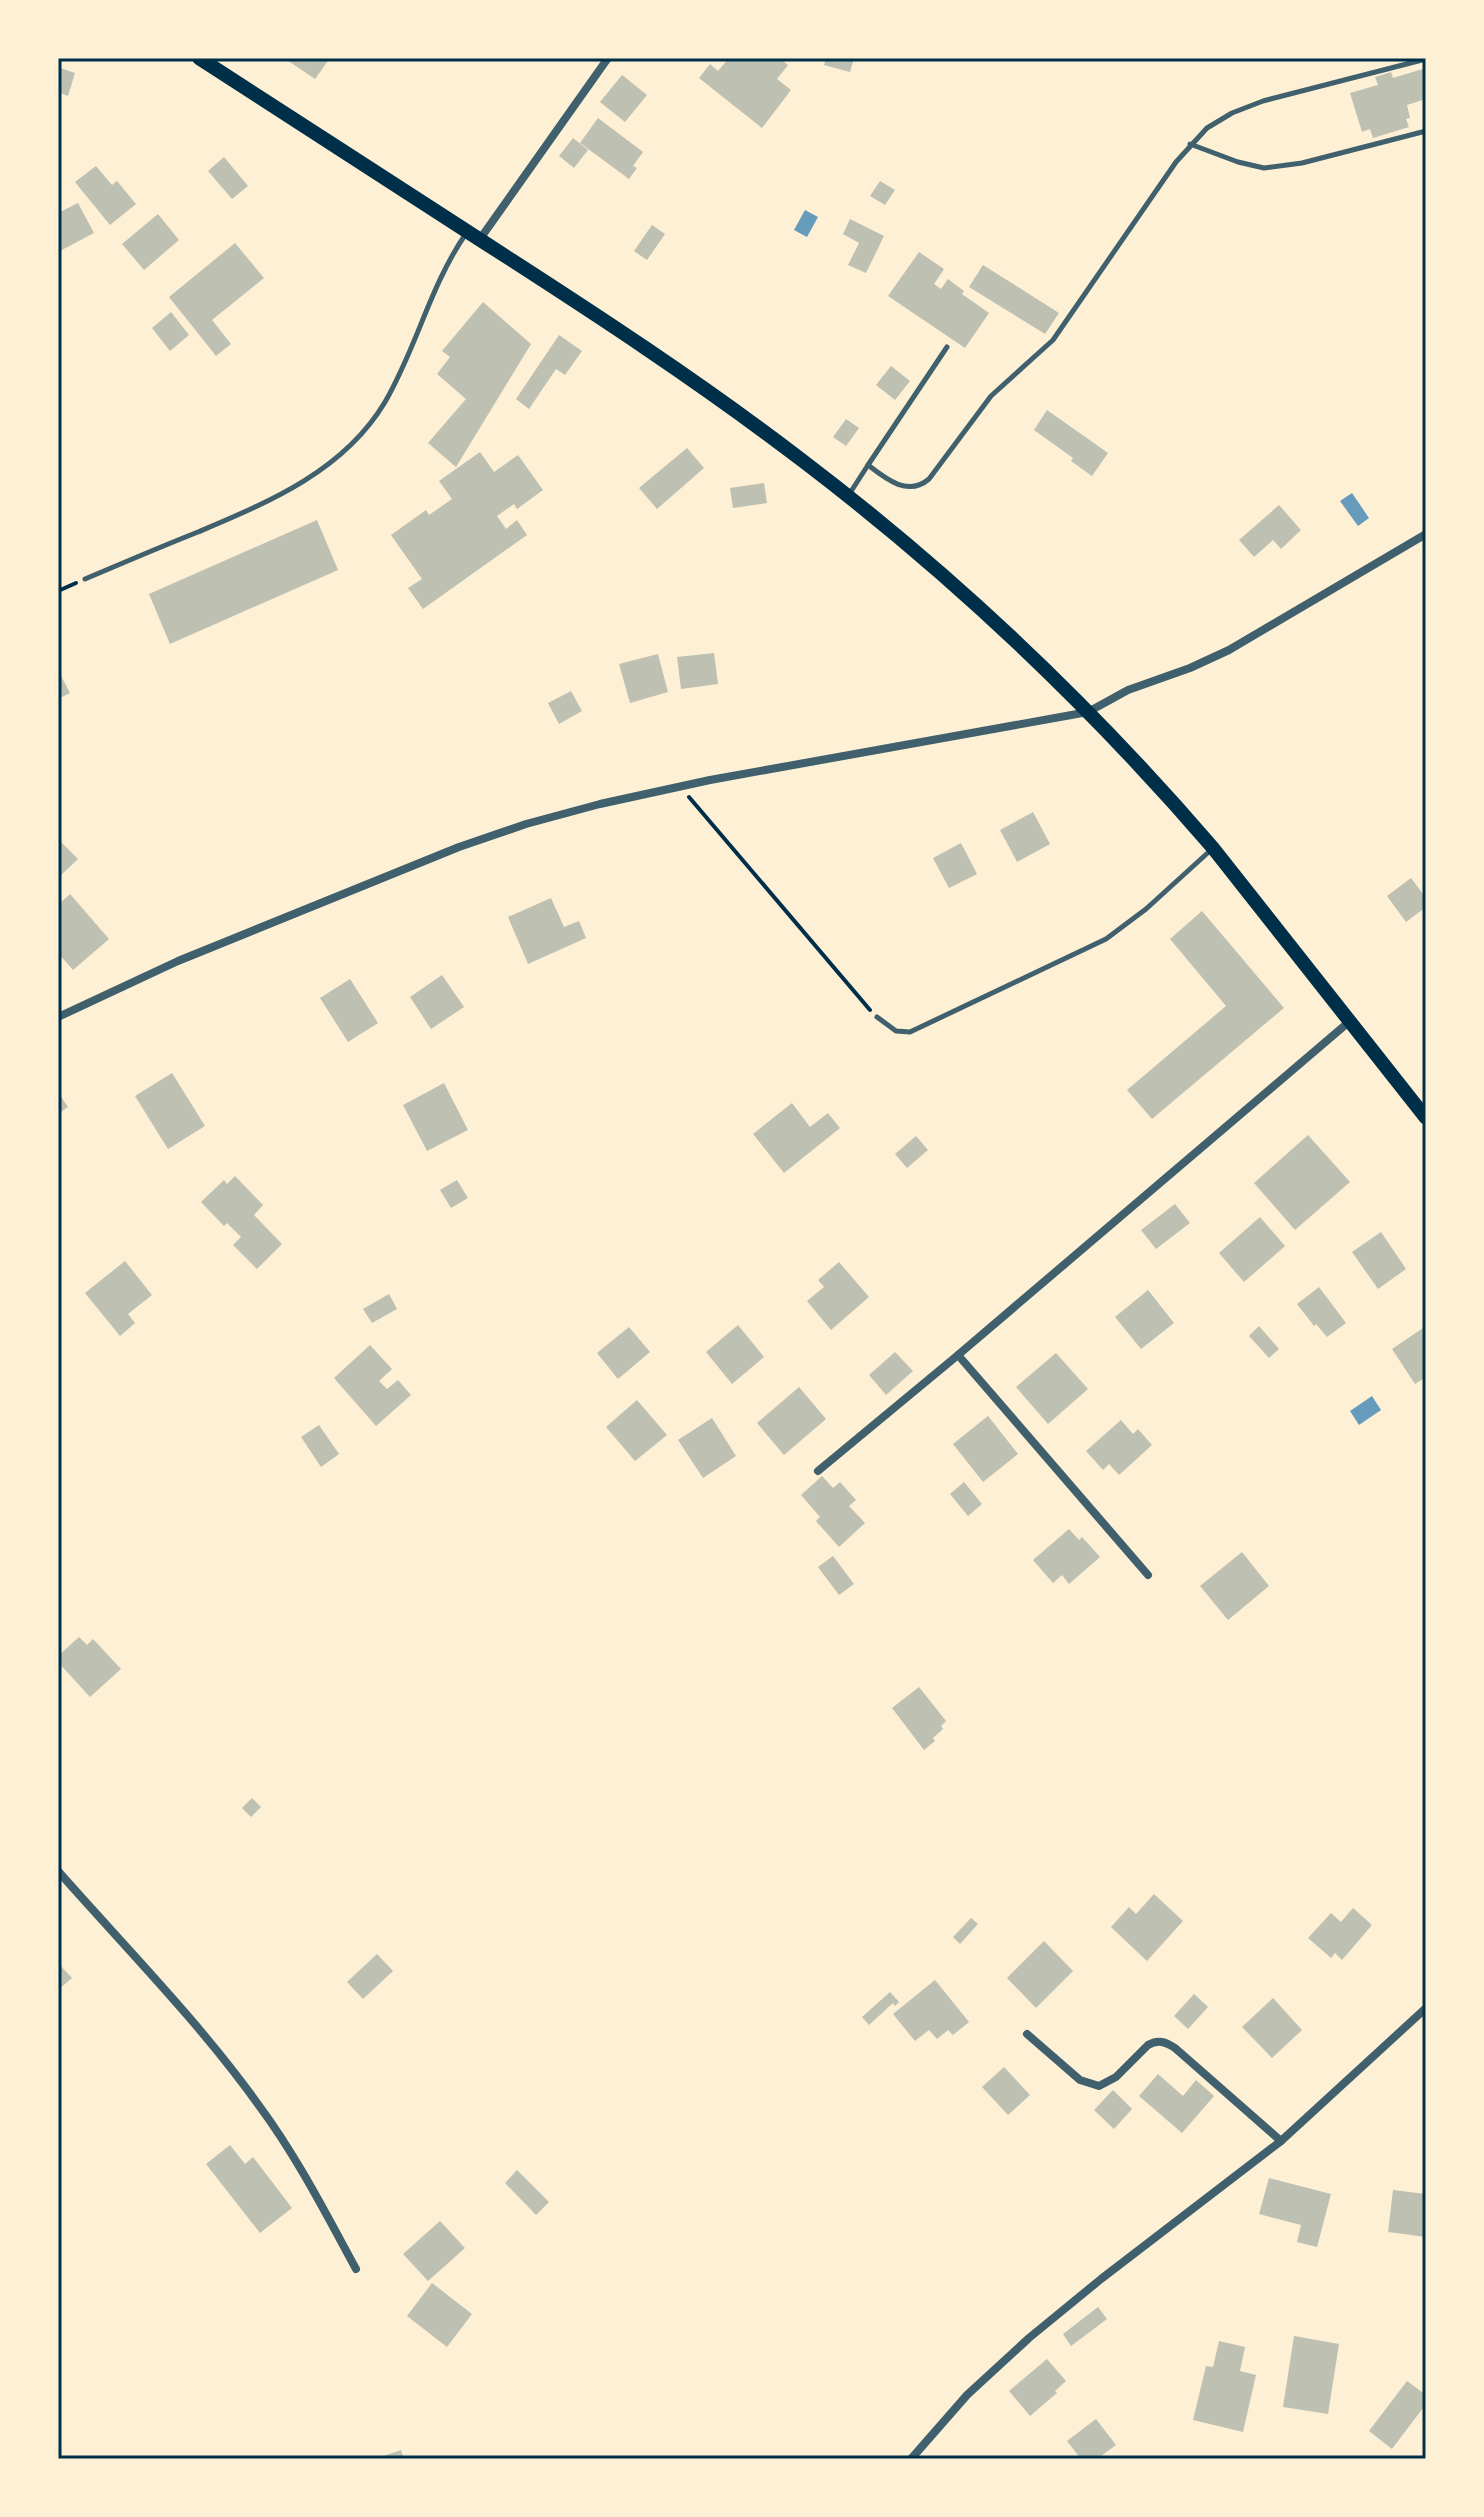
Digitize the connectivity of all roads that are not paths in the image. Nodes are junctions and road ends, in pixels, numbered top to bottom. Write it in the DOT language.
graph roads {
  1 [pos="199,58"];
  2 [pos="608,58"];
  3 [pos="1426,59"];
  4 [pos="1426,131"];
  5 [pos="1190,144"];
  6 [pos="474,235"];
  7 [pos="947,347"];
  8 [pos="868,465"];
  9 [pos="848,496"];
  10 [pos="1426,534"];
  11 [pos="85,579"];
  12 [pos="1088,712"];
  13 [pos="1213,848"];
  14 [pos="58,1017"];
  15 [pos="877,1017"];
  16 [pos="1350,1021"];
  17 [pos="1426,1118"];
  18 [pos="958,1355"];
  19 [pos="818,1471"];
  20 [pos="1148,1575"];
  21 [pos="58,1871"];
  22 [pos="1426,2008"];
  23 [pos="1027,2034"];
  24 [pos="1281,2141"];
  25 [pos="356,2269"];
  26 [pos="911,2459"];
  1 -- 6 [label="main road"];
  2 -- 6 [label="street"];
  3 -- 5 [label="lane"];
  4 -- 5 [label="lane"];
  5 -- 8 [label="lane"];
  6 -- 9 [label="main road"];
  6 -- 11 [label="lane"];
  7 -- 8 [label="lane"];
  8 -- 9 [label="lane"];
  9 -- 12 [label="main road"];
  10 -- 12 [label="street"];
  12 -- 13 [label="main road"];
  12 -- 14 [label="street"];
  13 -- 15 [label="lane"];
  13 -- 16 [label="main road"];
  16 -- 17 [label="main road"];
  16 -- 18 [label="street"];
  18 -- 19 [label="street"];
  18 -- 20 [label="street"];
  21 -- 25 [label="street"];
  22 -- 24 [label="street"];
  23 -- 24 [label="street"];
  24 -- 26 [label="street"];
}
